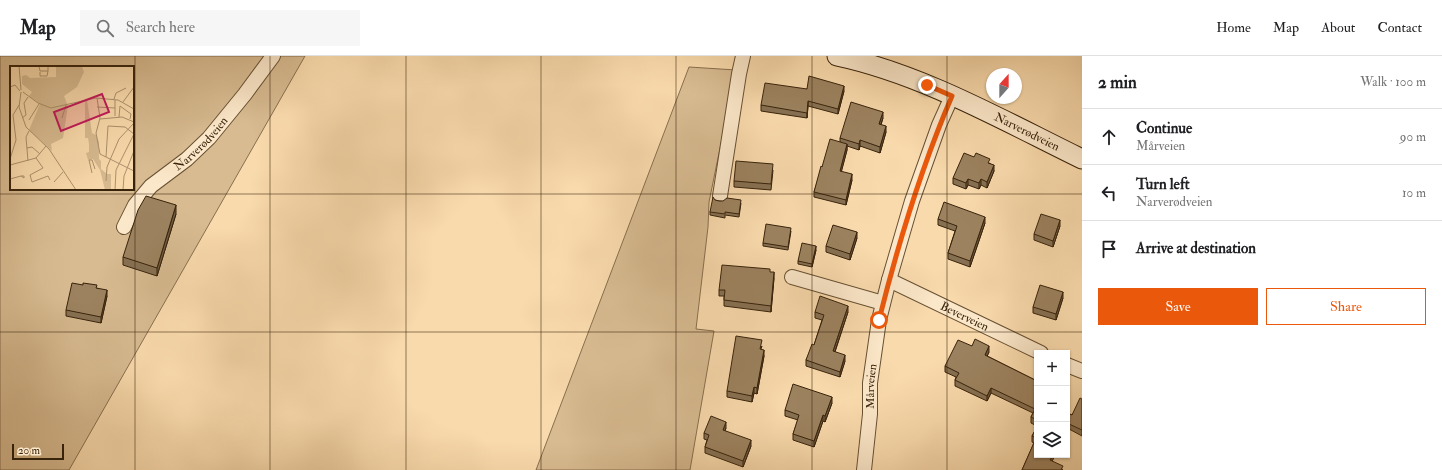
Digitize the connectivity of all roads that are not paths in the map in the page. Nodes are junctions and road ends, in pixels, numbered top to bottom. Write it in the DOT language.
graph roads {
  1 [pos="274,56"];
  2 [pos="743,56"];
  3 [pos="837,56"];
  4 [pos="952,96"];
  5 [pos="1082,159"];
  6 [pos="720,196"];
  7 [pos="124,227"];
  8 [pos="792,277"];
  9 [pos="889,280"];
  10 [pos="883,303"];
  11 [pos="1035,350"];
  12 [pos="1070,366"];
  13 [pos="1082,371"];
  14 [pos="864,470"];
  1 -- 7 [label="street, Narverødveien"];
  2 -- 6 [label="street"];
  3 -- 4 [label="main road, Narverødveien"];
  4 -- 5 [label="main road, Narverødveien"];
  4 -- 9 [label="street, Mårveien"];
  8 -- 10 [label="street"];
  9 -- 10 [label="street, Mårveien"];
  9 -- 11 [label="street, Beverveien"];
  10 -- 14 [label="street, Mårveien"];
  12 -- 13 [label="street"];
}
